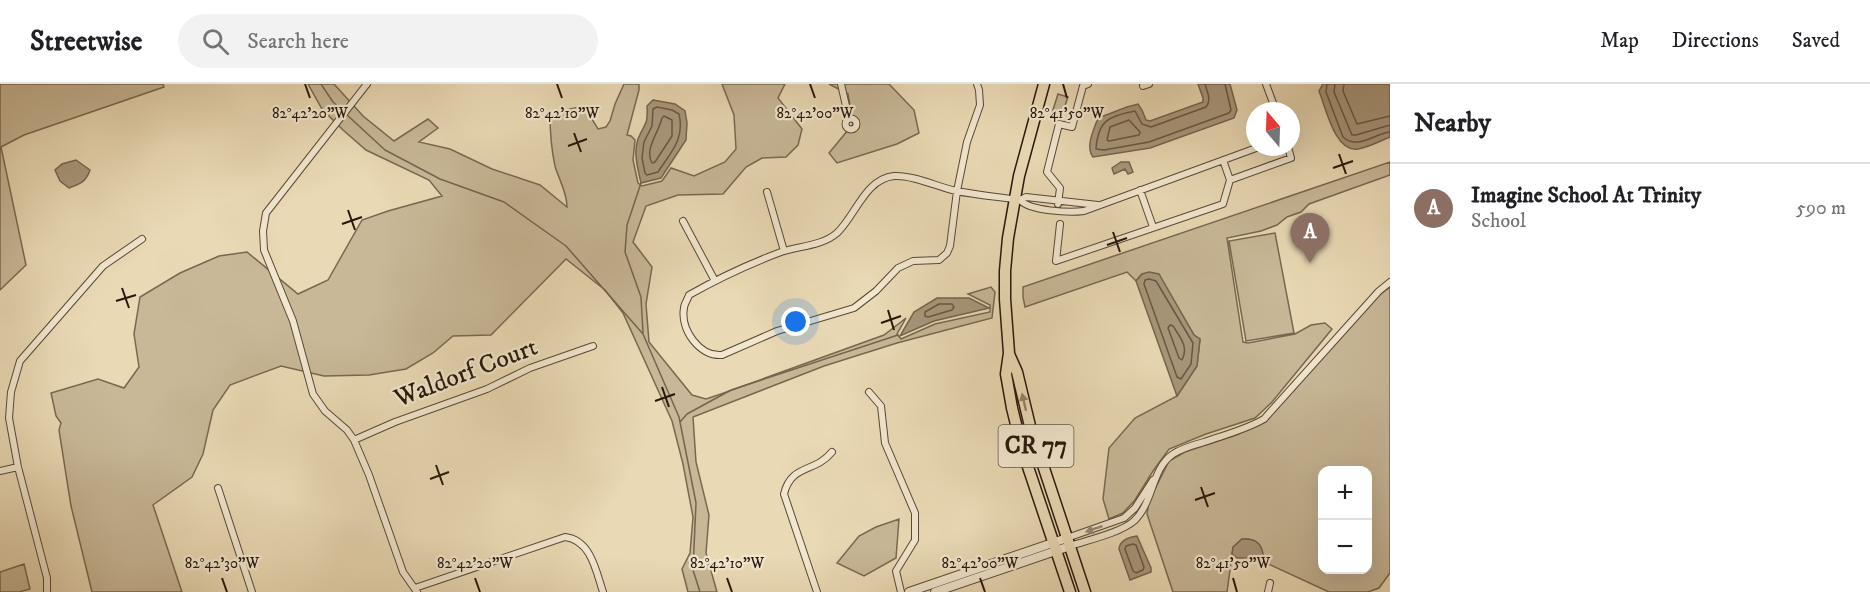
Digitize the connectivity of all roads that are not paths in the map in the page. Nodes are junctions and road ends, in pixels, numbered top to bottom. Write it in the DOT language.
graph roads {
  1 [pos="367,84"];
  2 [pos="841,84"];
  3 [pos="977,84"];
  4 [pos="1044,84"];
  5 [pos="1088,84"];
  6 [pos="1266,84"];
  7 [pos="1273,102"];
  8 [pos="849,119"];
  9 [pos="1246,152"];
  10 [pos="1291,156"];
  11 [pos="1223,160"];
  12 [pos="1230,180"];
  13 [pos="1140,190"];
  14 [pos="957,191"];
  15 [pos="767,192"];
  16 [pos="1017,200"];
  17 [pos="1058,201"];
  18 [pos="1098,205"];
  19 [pos="1057,211"];
  20 [pos="682,221"];
  21 [pos="1060,224"];
  22 [pos="1153,227"];
  23 [pos="142,239"];
  24 [pos="784,251"];
  25 [pos="715,281"];
  26 [pos="1390,282"];
  27 [pos="593,346"];
  28 [pos="1009,353"];
  29 [pos="869,392"];
  30 [pos="354,440"];
  31 [pos="832,452"];
  32 [pos="18,468"];
  33 [pos="0,471"];
  34 [pos="218,488"];
  35 [pos="1062,544"];
  36 [pos="1270,583"];
  37 [pos="416,590"];
  38 [pos="47,592"];
  39 [pos="252,592"];
  40 [pos="603,592"];
  41 [pos="817,592"];
  42 [pos="902,592"];
  43 [pos="909,592"];
  44 [pos="935,592"];
  45 [pos="1070,592"];
  46 [pos="1085,592"];
  47 [pos="1268,592"];
  1 -- 30 [label="street"];
  2 -- 8 [label="street"];
  3 -- 14 [label="street"];
  4 -- 16 [label="main road, CR 77"];
  5 -- 17 [label="street"];
  6 -- 7 [label="street"];
  9 -- 11 [label="street"];
  10 -- 12 [label="street"];
  11 -- 12 [label="street"];
  11 -- 13 [label="street"];
  12 -- 22 [label="street"];
  13 -- 18 [label="street"];
  13 -- 22 [label="street"];
  14 -- 16 [label="street"];
  14 -- 24 [label="street"];
  14 -- 25 [label="street"];
  15 -- 24 [label="street"];
  16 -- 17 [label="street"];
  16 -- 19 [label="street"];
  16 -- 28 [label="main road, CR 77"];
  17 -- 18 [label="street"];
  17 -- 19 [label="street"];
  18 -- 19 [label="street"];
  20 -- 25 [label="street"];
  21 -- 22 [label="street"];
  23 -- 32 [label="street"];
  24 -- 25 [label="street"];
  26 -- 35 [label="street"];
  27 -- 30 [label="street, Waldorf Court"];
  35 -- 28 [label="main road, CR 77, one-way"];
  28 -- 35 [label="main road, CR 77"];
  29 -- 42 [label="street"];
  30 -- 37 [label="street"];
  31 -- 41 [label="street"];
  32 -- 33 [label="street"];
  32 -- 38 [label="street"];
  34 -- 39 [label="street"];
  35 -- 43 [label="street"];
  35 -- 44 [label="street"];
  35 -- 45 [label="main road, CR 77"];
  35 -- 46 [label="main road, CR 77"];
  36 -- 47 [label="street"];
  37 -- 40 [label="street"];
}
